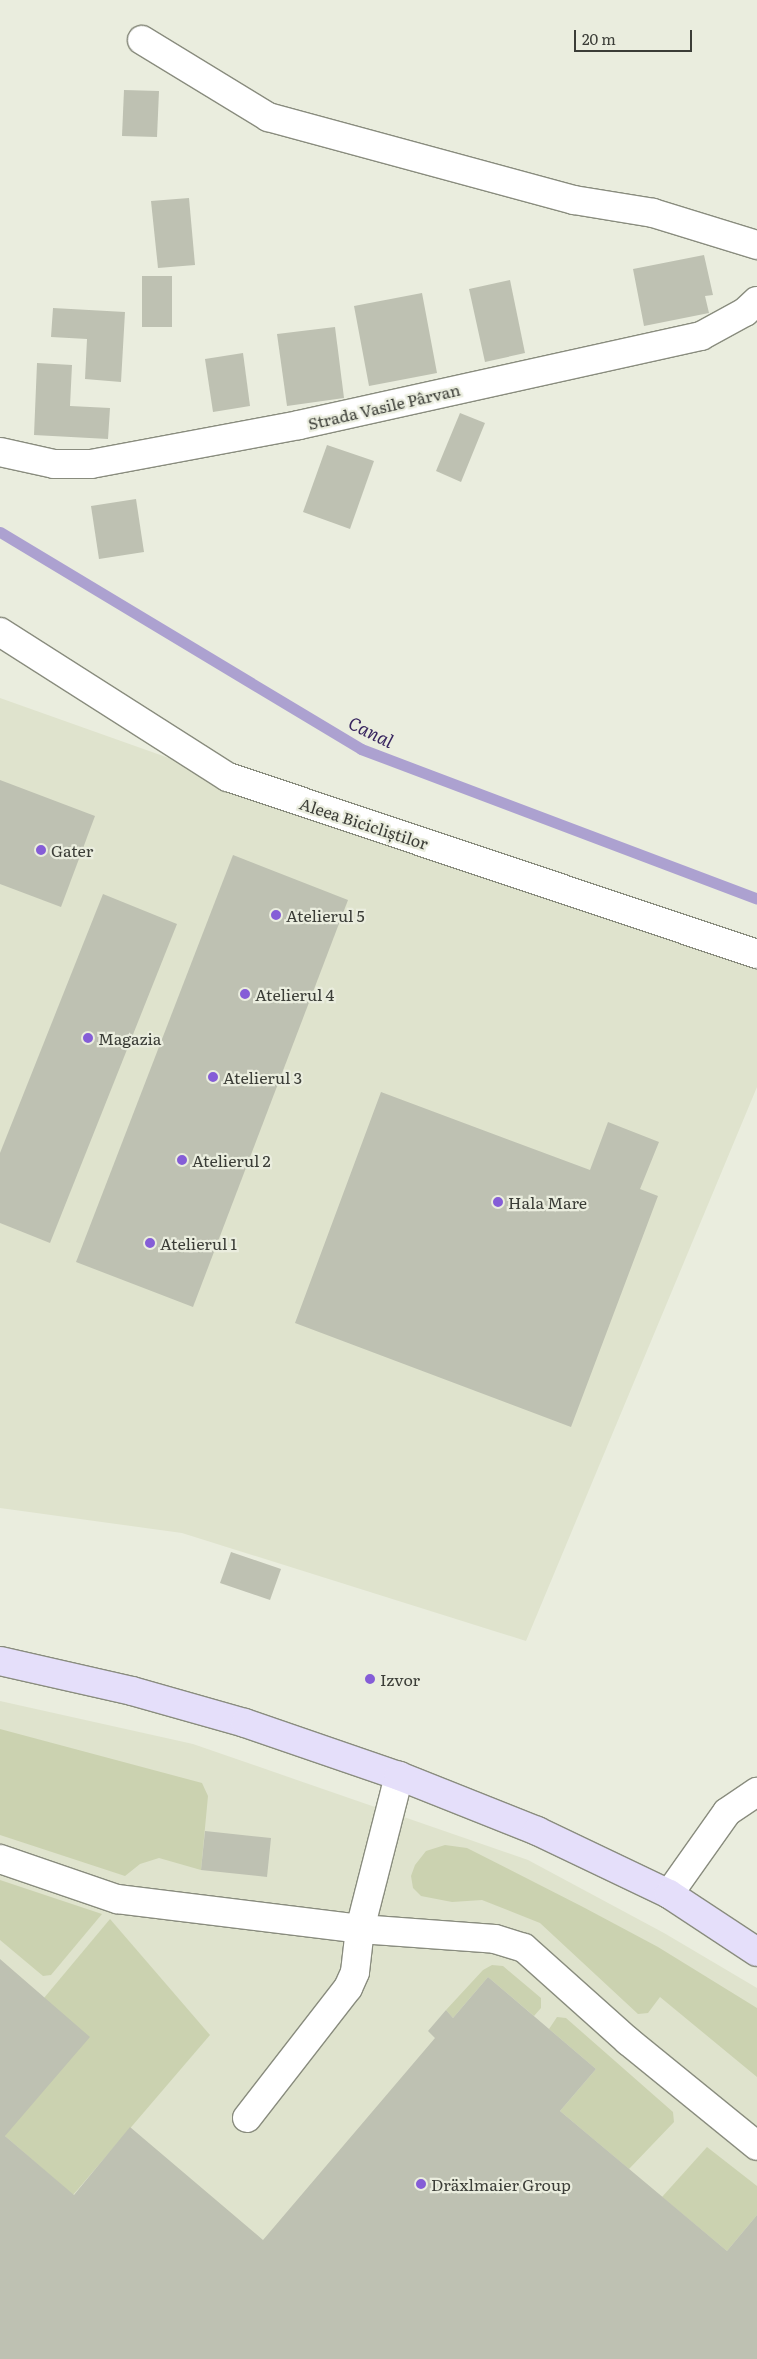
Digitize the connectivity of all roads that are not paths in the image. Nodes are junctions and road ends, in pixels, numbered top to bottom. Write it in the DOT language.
graph roads {
  1 [pos="142,40"];
  2 [pos="757,245"];
  3 [pos="757,301"];
  4 [pos="0,452"];
  5 [pos="0,632"];
  6 [pos="757,954"];
  7 [pos="0,1661"];
  8 [pos="399,1776"];
  9 [pos="757,1792"];
  10 [pos="0,1859"];
  11 [pos="669,1894"];
  12 [pos="360,1929"];
  13 [pos="757,1952"];
  14 [pos="248,2118"];
  15 [pos="757,2146"];
  1 -- 2 [label="street"];
  3 -- 4 [label="street, Strada Vasile Pârvan"];
  5 -- 6 [label="street, Aleea Bicicliștilor"];
  7 -- 8 [label="main road"];
  8 -- 11 [label="main road"];
  8 -- 12 [label="street"];
  9 -- 11 [label="street"];
  10 -- 12 [label="street"];
  11 -- 13 [label="main road"];
  12 -- 14 [label="street"];
  12 -- 15 [label="street"];
}
